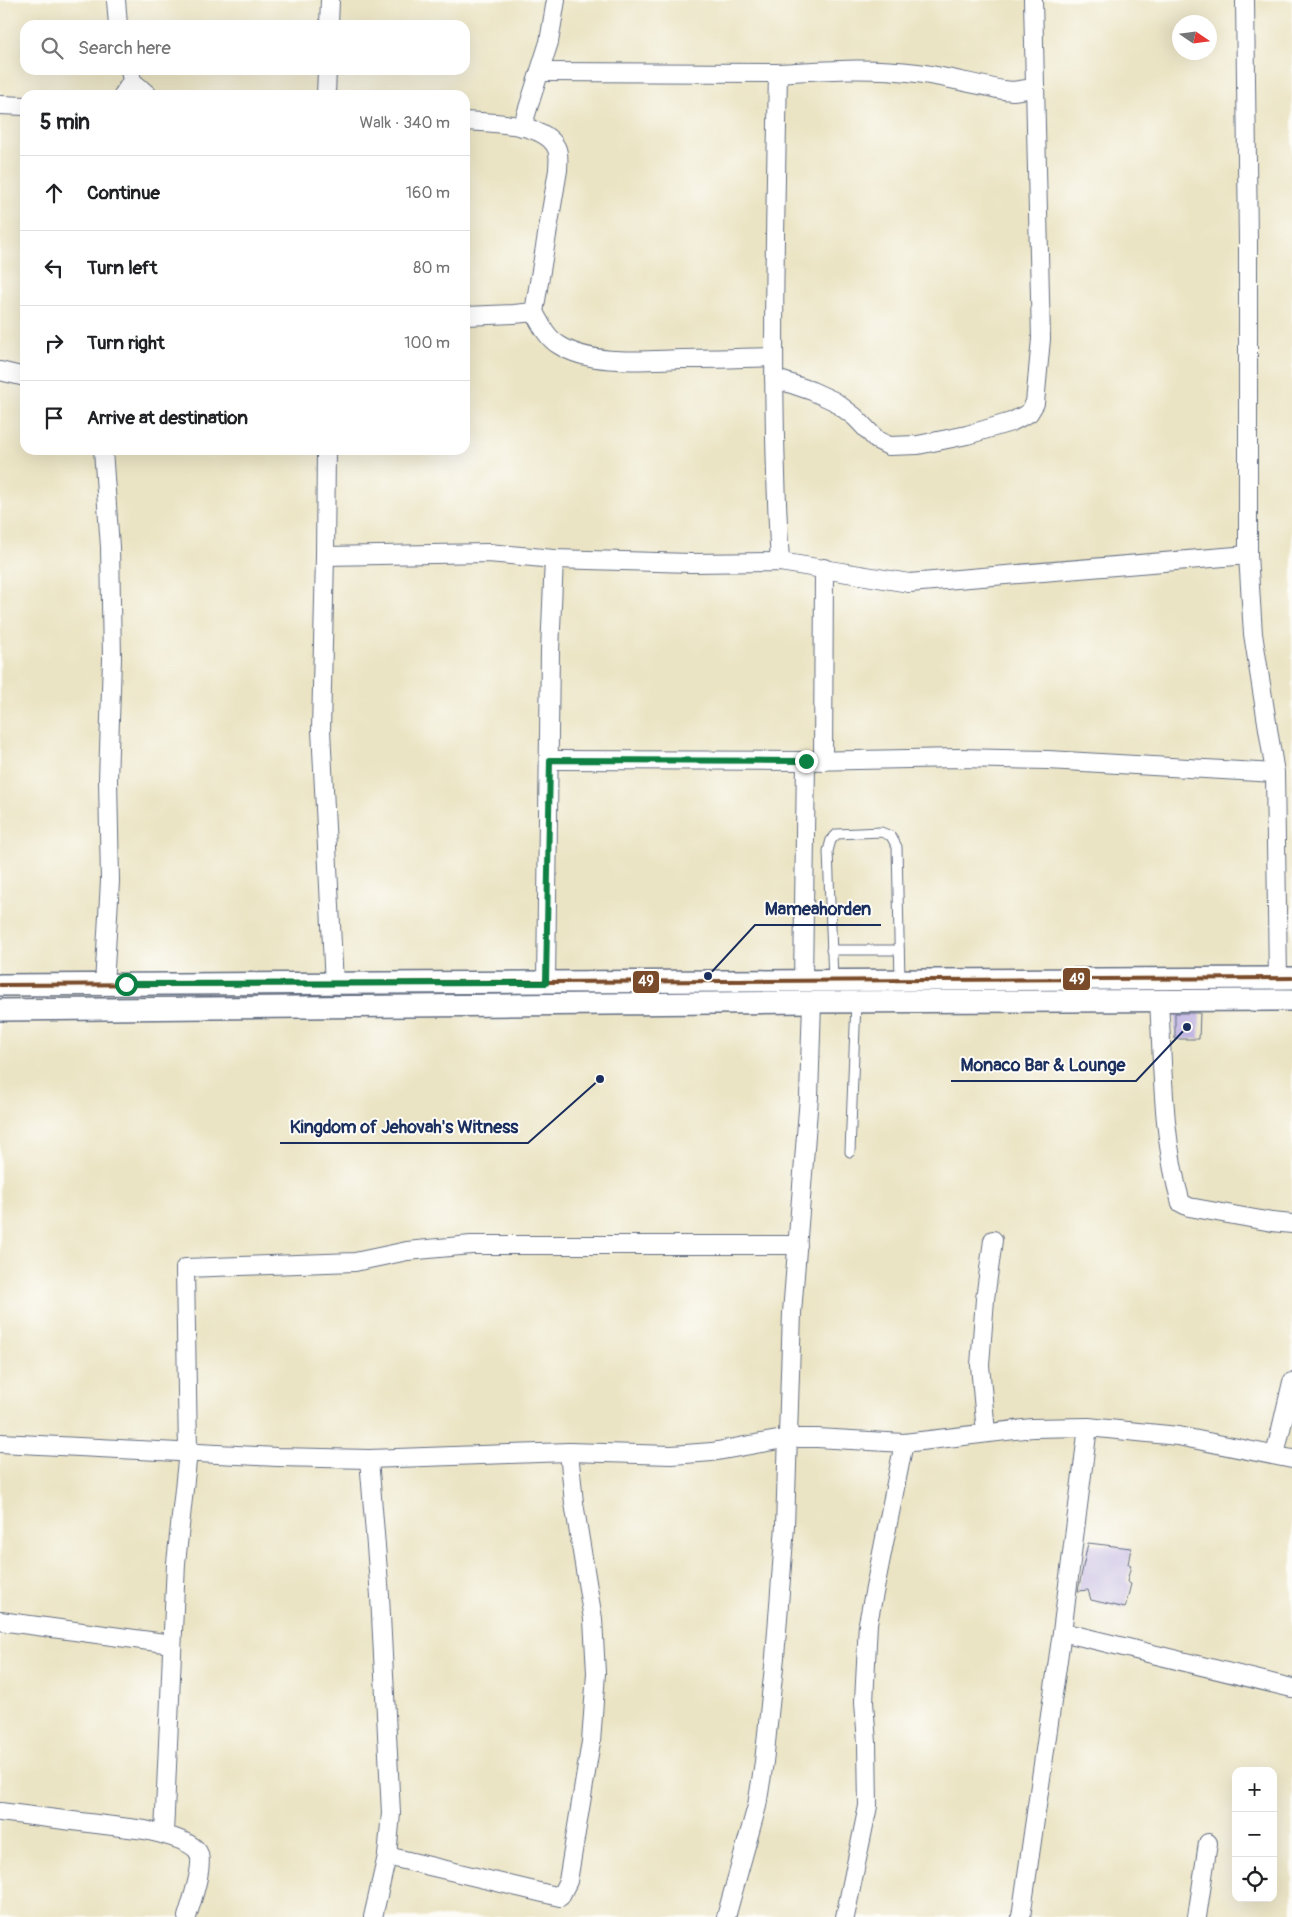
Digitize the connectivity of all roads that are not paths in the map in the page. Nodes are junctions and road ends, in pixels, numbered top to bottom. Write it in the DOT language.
graph roads {
  1 [pos="116,0"];
  2 [pos="330,0"];
  3 [pos="556,0"];
  4 [pos="1033,0"];
  5 [pos="1245,0"];
  6 [pos="118,20"];
  7 [pos="329,20"];
  8 [pos="540,72"];
  9 [pos="778,73"];
  10 [pos="327,75"];
  11 [pos="128,82"];
  12 [pos="1034,88"];
  13 [pos="140,90"];
  14 [pos="326,90"];
  15 [pos="0,105"];
  16 [pos="20,106"];
  17 [pos="470,122"];
  18 [pos="522,127"];
  19 [pos="534,312"];
  20 [pos="470,316"];
  21 [pos="774,357"];
  22 [pos="0,372"];
  23 [pos="20,376"];
  24 [pos="774,378"];
  25 [pos="104,455"];
  26 [pos="326,455"];
  27 [pos="1248,555"];
  28 [pos="325,556"];
  29 [pos="554,559"];
  30 [pos="780,562"];
  31 [pos="824,568"];
  32 [pos="550,760"];
  33 [pos="814,761"];
  34 [pos="1275,773"];
  35 [pos="831,950"];
  36 [pos="899,950"];
  37 [pos="1285,979"];
  38 [pos="833,980"];
  39 [pos="802,981"];
  40 [pos="900,981"];
  41 [pos="546,983"];
  42 [pos="334,984"];
  43 [pos="0,985"];
  44 [pos="104,985"];
  45 [pos="1292,1000"];
  46 [pos="1159,1001"];
  47 [pos="812,1002"];
  48 [pos="856,1002"];
  49 [pos="0,1010"];
  50 [pos="850,1152"];
  51 [pos="1292,1224"];
  52 [pos="993,1240"];
  53 [pos="798,1245"];
  54 [pos="1292,1382"];
  55 [pos="1088,1427"];
  56 [pos="986,1433"];
  57 [pos="789,1438"];
  58 [pos="0,1443"];
  59 [pos="904,1443"];
  60 [pos="188,1452"];
  61 [pos="569,1452"];
  62 [pos="1284,1457"];
  63 [pos="370,1458"];
  64 [pos="0,1621"];
  65 [pos="1062,1632"];
  66 [pos="172,1644"];
  67 [pos="1292,1688"];
  68 [pos="0,1812"];
  69 [pos="164,1834"];
  70 [pos="1208,1843"];
  71 [pos="387,1856"];
  72 [pos="187,1917"];
  73 [pos="373,1917"];
  74 [pos="726,1917"];
  75 [pos="845,1917"];
  76 [pos="1021,1917"];
  77 [pos="1198,1917"];
  1 -- 6 [label="street"];
  2 -- 7 [label="street"];
  3 -- 8 [label="street"];
  4 -- 12 [label="street"];
  5 -- 27 [label="street"];
  8 -- 9 [label="street"];
  8 -- 18 [label="street"];
  9 -- 12 [label="street"];
  9 -- 21 [label="street"];
  10 -- 14 [label="street"];
  11 -- 13 [label="street"];
  12 -- 24 [label="street"];
  15 -- 16 [label="street"];
  17 -- 18 [label="street"];
  18 -- 19 [label="street"];
  19 -- 20 [label="street"];
  19 -- 21 [label="street"];
  21 -- 24 [label="street"];
  22 -- 23 [label="street"];
  24 -- 30 [label="street"];
  25 -- 44 [label="street"];
  26 -- 28 [label="street"];
  27 -- 31 [label="street"];
  27 -- 34 [label="street"];
  28 -- 29 [label="street"];
  28 -- 42 [label="street"];
  29 -- 30 [label="street"];
  29 -- 32 [label="street"];
  30 -- 31 [label="street"];
  31 -- 33 [label="street"];
  32 -- 33 [label="street"];
  32 -- 41 [label="street"];
  33 -- 34 [label="street"];
  33 -- 39 [label="street"];
  34 -- 37 [label="street"];
  35 -- 36 [label="lane"];
  35 -- 36 [label="lane"];
  35 -- 38 [label="lane"];
  36 -- 40 [label="lane"];
  37 -- 40 [label="street"];
  38 -- 39 [label="street"];
  38 -- 40 [label="street"];
  39 -- 41 [label="street"];
  41 -- 42 [label="street"];
  42 -- 44 [label="street"];
  43 -- 44 [label="street"];
  45 -- 46 [label="street"];
  46 -- 48 [label="street"];
  46 -- 51 [label="street"];
  47 -- 48 [label="street"];
  47 -- 49 [label="street"];
  47 -- 53 [label="street"];
  48 -- 50 [label="lane"];
  52 -- 56 [label="street"];
  53 -- 57 [label="street"];
  53 -- 60 [label="street"];
  54 -- 62 [label="street"];
  55 -- 56 [label="street"];
  55 -- 62 [label="street"];
  55 -- 65 [label="street"];
  56 -- 59 [label="street"];
  57 -- 59 [label="street"];
  57 -- 61 [label="street"];
  57 -- 74 [label="street"];
  58 -- 60 [label="street"];
  59 -- 75 [label="street"];
  60 -- 63 [label="street"];
  60 -- 66 [label="street"];
  61 -- 63 [label="street"];
  61 -- 71 [label="street"];
  63 -- 71 [label="street"];
  64 -- 66 [label="street"];
  65 -- 67 [label="street"];
  65 -- 76 [label="street"];
  66 -- 69 [label="street"];
  68 -- 69 [label="street"];
  69 -- 72 [label="street"];
  70 -- 77 [label="street"];
  71 -- 73 [label="street"];
}
